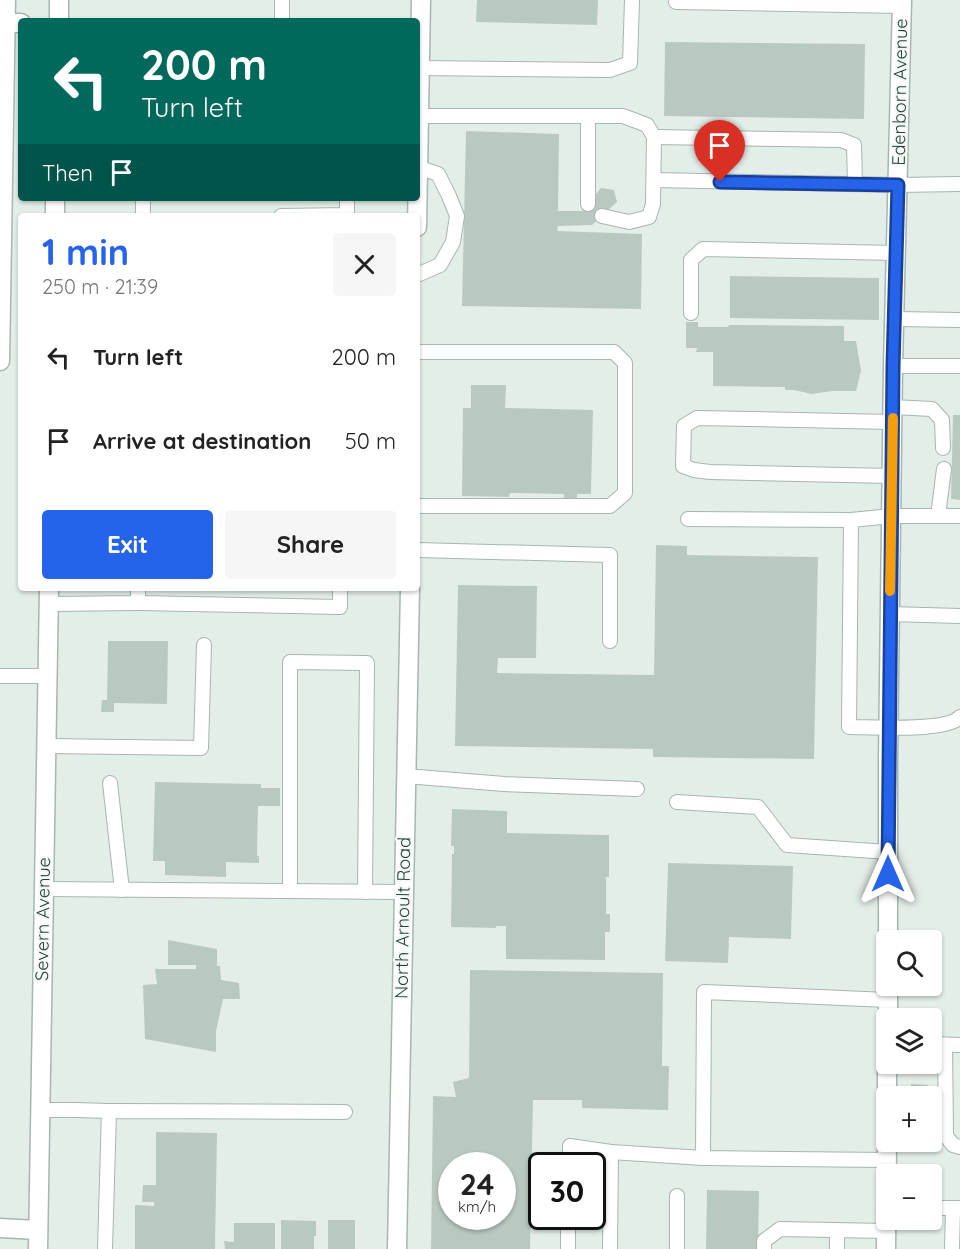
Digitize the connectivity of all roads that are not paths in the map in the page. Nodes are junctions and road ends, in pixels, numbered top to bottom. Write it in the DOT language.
graph roads {
  1 [pos="6,0"];
  2 [pos="59,0"];
  3 [pos="282,0"];
  4 [pos="421,0"];
  5 [pos="632,0"];
  6 [pos="676,2"];
  7 [pos="902,3"];
  8 [pos="59,18"];
  9 [pos="282,18"];
  10 [pos="420,21"];
  11 [pos="9,23"];
  12 [pos="420,68"];
  13 [pos="2,88"];
  14 [pos="420,116"];
  15 [pos="588,116"];
  16 [pos="654,137"];
  17 [pos="420,168"];
  18 [pos="654,180"];
  19 [pos="855,184"];
  20 [pos="960,184"];
  21 [pos="898,185"];
  22 [pos="588,204"];
  23 [pos="602,216"];
  24 [pos="897,253"];
  25 [pos="420,274"];
  26 [pos="0,307"];
  27 [pos="690,313"];
  28 [pos="895,319"];
  29 [pos="960,320"];
  30 [pos="420,352"];
  31 [pos="0,361"];
  32 [pos="893,366"];
  33 [pos="960,366"];
  34 [pos="893,414"];
  35 [pos="943,448"];
  36 [pos="944,469"];
  37 [pos="892,476"];
  38 [pos="420,506"];
  39 [pos="892,516"];
  40 [pos="938,516"];
  41 [pos="960,516"];
  42 [pos="688,519"];
  43 [pos="851,520"];
  44 [pos="420,550"];
  45 [pos="138,591"];
  46 [pos="340,591"];
  47 [pos="410,591"];
  48 [pos="49,596"];
  49 [pos="138,603"];
  50 [pos="890,614"];
  51 [pos="960,616"];
  52 [pos="610,641"];
  53 [pos="204,645"];
  54 [pos="0,676"];
  55 [pos="47,676"];
  56 [pos="960,717"];
  57 [pos="889,727"];
  58 [pos="46,746"];
  59 [pos="406,776"];
  60 [pos="110,783"];
  61 [pos="636,789"];
  62 [pos="677,802"];
  63 [pos="888,852"];
  64 [pos="44,889"];
  65 [pos="122,890"];
  66 [pos="290,891"];
  67 [pos="365,892"];
  68 [pos="404,892"];
  69 [pos="888,930"];
  70 [pos="876,993"];
  71 [pos="960,1036"];
  72 [pos="942,1044"];
  73 [pos="960,1045"];
  74 [pos="941,1074"];
  75 [pos="40,1110"];
  76 [pos="109,1112"];
  77 [pos="345,1112"];
  78 [pos="960,1147"];
  79 [pos="570,1152"];
  80 [pos="611,1152"];
  81 [pos="887,1152"];
  82 [pos="703,1158"];
  83 [pos="887,1160"];
  84 [pos="887,1164"];
  85 [pos="677,1196"];
  86 [pos="957,1208"];
  87 [pos="0,1228"];
  88 [pos="38,1230"];
  89 [pos="568,1230"];
  90 [pos="837,1230"];
  91 [pos="886,1240"];
  92 [pos="38,1249"];
  93 [pos="105,1249"];
  94 [pos="397,1249"];
  95 [pos="568,1249"];
  96 [pos="610,1249"];
  97 [pos="677,1249"];
  98 [pos="764,1249"];
  99 [pos="837,1249"];
  100 [pos="952,1249"];
  1 -- 11 [label="street"];
  2 -- 8 [label="street"];
  3 -- 9 [label="lane"];
  4 -- 10 [label="street"];
  5 -- 12 [label="lane"];
  6 -- 7 [label="lane"];
  7 -- 21 [label="street, Edenborn Avenue"];
  11 -- 13 [label="street"];
  13 -- 26 [label="street"];
  14 -- 15 [label="lane"];
  15 -- 16 [label="lane"];
  15 -- 22 [label="lane"];
  16 -- 18 [label="lane"];
  16 -- 19 [label="lane"];
  17 -- 25 [label="lane"];
  18 -- 19 [label="lane"];
  18 -- 23 [label="lane"];
  19 -- 21 [label="lane"];
  20 -- 21 [label="lane"];
  21 -- 24 [label="street, Edenborn Avenue"];
  24 -- 27 [label="lane"];
  24 -- 28 [label="street, Edenborn Avenue"];
  26 -- 31 [label="street"];
  28 -- 29 [label="lane"];
  28 -- 32 [label="street, Edenborn Avenue"];
  30 -- 38 [label="lane"];
  32 -- 33 [label="lane"];
  32 -- 34 [label="street, Edenborn Avenue"];
  34 -- 35 [label="lane"];
  34 -- 37 [label="street, Edenborn Avenue"];
  34 -- 37 [label="lane"];
  36 -- 40 [label="lane"];
  37 -- 39 [label="street, Edenborn Avenue"];
  39 -- 40 [label="lane"];
  39 -- 43 [label="lane"];
  39 -- 50 [label="street, Edenborn Avenue"];
  40 -- 41 [label="lane"];
  42 -- 43 [label="lane"];
  43 -- 57 [label="lane"];
  44 -- 52 [label="lane"];
  45 -- 49 [label="lane"];
  46 -- 49 [label="lane"];
  47 -- 59 [label="street, North Arnoult Road"];
  48 -- 49 [label="lane"];
  48 -- 55 [label="street, Severn Avenue"];
  50 -- 51 [label="lane"];
  50 -- 57 [label="street, Edenborn Avenue"];
  53 -- 58 [label="lane"];
  54 -- 55 [label="lane"];
  55 -- 58 [label="street, Severn Avenue"];
  56 -- 57 [label="lane"];
  57 -- 63 [label="street, Edenborn Avenue"];
  58 -- 64 [label="street, Severn Avenue"];
  59 -- 61 [label="lane"];
  59 -- 68 [label="street, North Arnoult Road"];
  60 -- 65 [label="lane"];
  62 -- 63 [label="lane"];
  63 -- 69 [label="street, Edenborn Avenue"];
  64 -- 65 [label="lane"];
  64 -- 75 [label="street, Severn Avenue"];
  65 -- 66 [label="lane"];
  66 -- 67 [label="lane"];
  66 -- 67 [label="lane"];
  67 -- 68 [label="lane"];
  68 -- 94 [label="street, North Arnoult Road"];
  70 -- 82 [label="lane"];
  71 -- 73 [label="lane"];
  72 -- 73 [label="lane"];
  74 -- 78 [label="lane"];
  75 -- 76 [label="lane"];
  75 -- 88 [label="street, Severn Avenue"];
  76 -- 77 [label="lane"];
  76 -- 93 [label="lane"];
  79 -- 80 [label="lane"];
  80 -- 82 [label="lane"];
  80 -- 96 [label="lane"];
  81 -- 83 [label="street"];
  82 -- 83 [label="lane"];
  83 -- 84 [label="street"];
  85 -- 97 [label="lane"];
  86 -- 100 [label="lane"];
  87 -- 88 [label="street"];
  88 -- 92 [label="street, Severn Avenue"];
  89 -- 95 [label="lane"];
  90 -- 91 [label="lane"];
  90 -- 98 [label="lane"];
  90 -- 99 [label="lane"];
}
